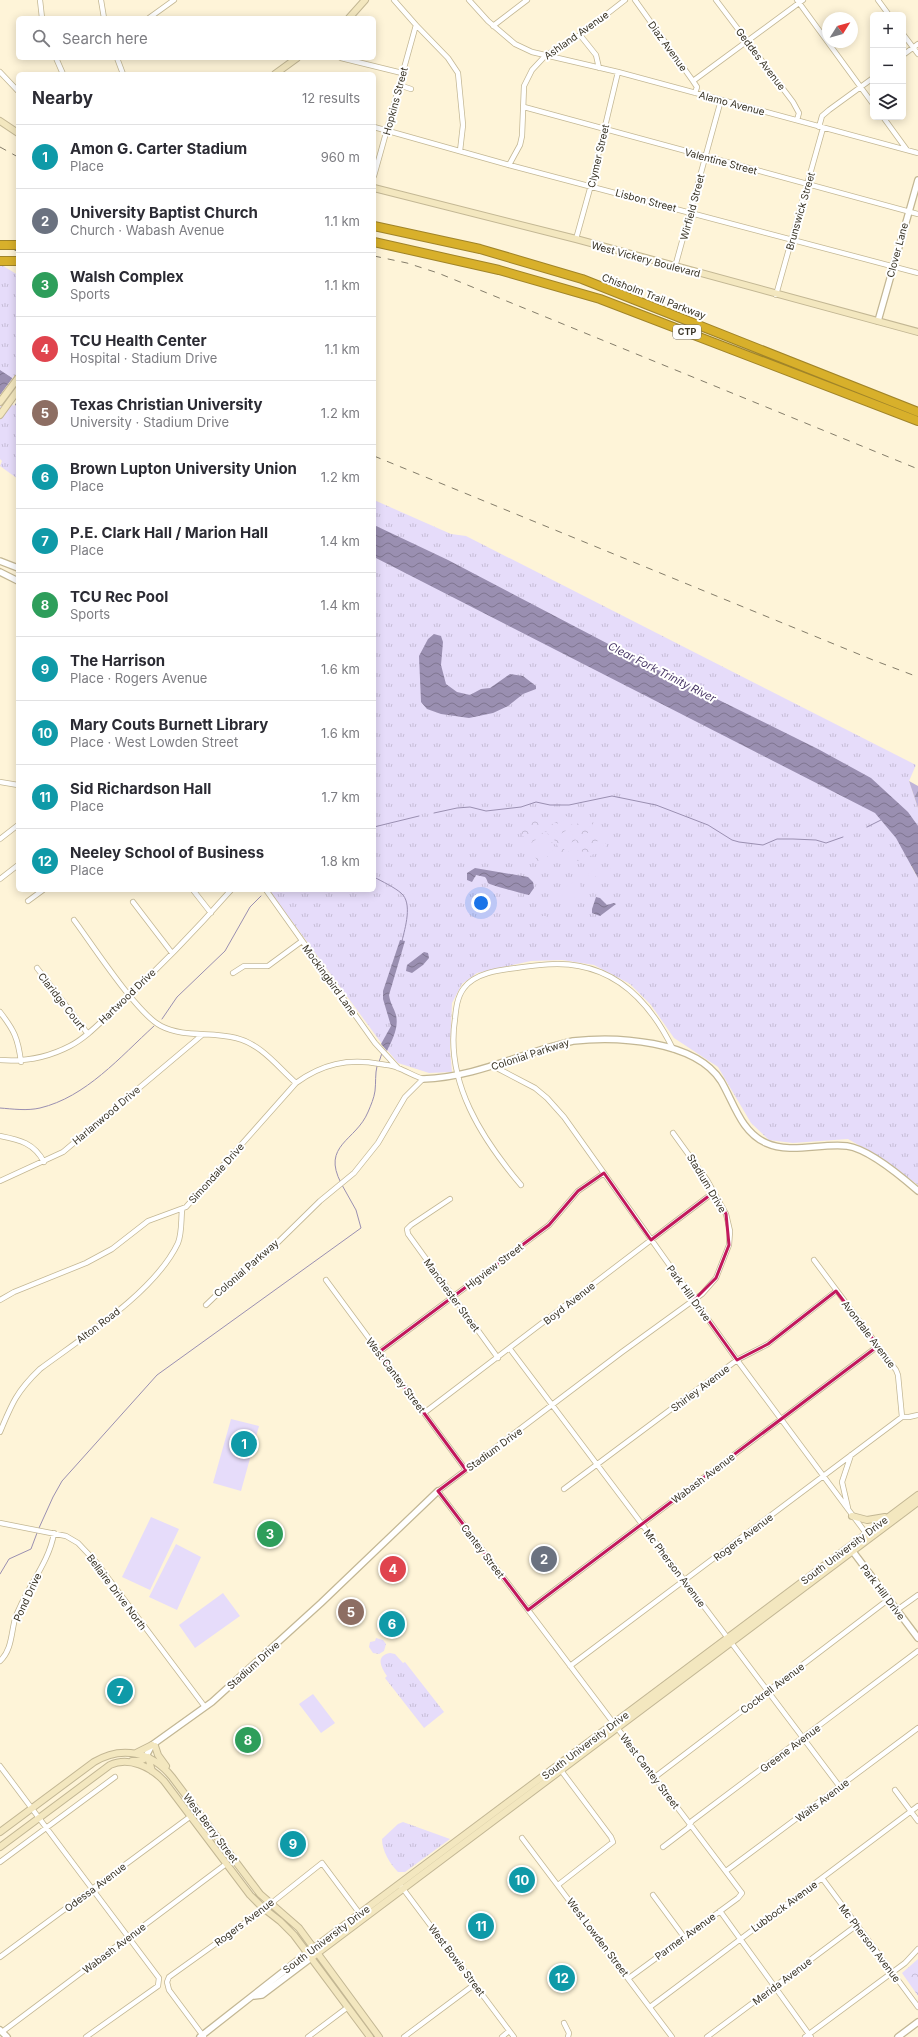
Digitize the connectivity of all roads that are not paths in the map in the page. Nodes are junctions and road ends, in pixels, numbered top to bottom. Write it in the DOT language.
graph roads {
  1 [pos="40,0"];
  2 [pos="101,0"];
  3 [pos="174,0"];
  4 [pos="365,0"];
  5 [pos="394,0"];
  6 [pos="470,0"];
  7 [pos="527,0"];
  8 [pos="626,0"];
  9 [pos="635,0"];
  10 [pos="716,0"];
  11 [pos="878,0"];
  12 [pos="800,1"];
  13 [pos="887,12"];
  14 [pos="42,16"];
  15 [pos="104,16"];
  16 [pos="152,16"];
  17 [pos="352,16"];
  18 [pos="416,25"];
  19 [pos="493,26"];
  20 [pos="580,35"];
  21 [pos="906,38"];
  22 [pos="746,41"];
  23 [pos="918,44"];
  24 [pos="914,48"];
  25 [pos="906,54"];
  26 [pos="918,54"];
  27 [pos="546,55"];
  28 [pos="57,60"];
  29 [pos="118,60"];
  30 [pos="294,60"];
  31 [pos="349,60"];
  32 [pos="599,68"];
  33 [pos="0,72"];
  34 [pos="62,72"];
  35 [pos="122,72"];
  36 [pos="279,72"];
  37 [pos="618,72"];
  38 [pos="402,73"];
  39 [pos="870,80"];
  40 [pos="693,81"];
  41 [pos="399,86"];
  42 [pos="861,87"];
  43 [pos="16,89"];
  44 [pos="412,89"];
  45 [pos="695,93"];
  46 [pos="721,100"];
  47 [pos="870,100"];
  48 [pos="524,107"];
  49 [pos="798,120"];
  50 [pos="885,120"];
  51 [pos="0,122"];
  52 [pos="376,127"];
  53 [pos="821,127"];
  54 [pos="605,129"];
  55 [pos="387,130"];
  56 [pos="16,132"];
  57 [pos="907,150"];
  58 [pos="460,151"];
  59 [pos="918,153"];
  60 [pos="705,156"];
  61 [pos="509,165"];
  62 [pos="376,169"];
  63 [pos="918,180"];
  64 [pos="807,184"];
  65 [pos="591,185"];
  66 [pos="376,189"];
  67 [pos="908,211"];
  68 [pos="690,212"];
  69 [pos="918,214"];
  70 [pos="376,226"];
  71 [pos="576,239"];
  72 [pos="792,239"];
  73 [pos="376,242"];
  74 [pos="0,245"];
  75 [pos="16,245"];
  76 [pos="0,261"];
  77 [pos="16,261"];
  78 [pos="893,266"];
  79 [pos="675,267"];
  80 [pos="918,273"];
  81 [pos="776,294"];
  82 [pos="878,321"];
  83 [pos="918,332"];
  84 [pos="16,381"];
  85 [pos="16,393"];
  86 [pos="0,402"];
  87 [pos="918,412"];
  88 [pos="0,415"];
  89 [pos="918,421"];
  90 [pos="0,560"];
  91 [pos="16,567"];
  92 [pos="0,572"];
  93 [pos="16,580"];
  94 [pos="0,782"];
  95 [pos="16,785"];
  96 [pos="16,827"];
  97 [pos="0,839"];
  98 [pos="16,867"];
  99 [pos="0,879"];
  100 [pos="40,892"];
  101 [pos="195,892"];
  102 [pos="229,892"];
  103 [pos="267,892"];
  104 [pos="28,901"];
  105 [pos="133,902"];
  106 [pos="211,913"];
  107 [pos="74,920"];
  108 [pos="302,941"];
  109 [pos="172,953"];
  110 [pos="37,968"];
  111 [pos="233,973"];
  112 [pos="130,995"];
  113 [pos="0,1012"];
  114 [pos="88,1034"];
  115 [pos="202,1035"];
  116 [pos="673,1049"];
  117 [pos="0,1060"];
  118 [pos="20,1062"];
  119 [pos="493,1066"];
  120 [pos="398,1068"];
  121 [pos="457,1076"];
  122 [pos="423,1079"];
  123 [pos="296,1083"];
  124 [pos="674,1133"];
  125 [pos="0,1136"];
  126 [pos="44,1162"];
  127 [pos="604,1173"];
  128 [pos="0,1181"];
  129 [pos="521,1185"];
  130 [pos="918,1191"];
  131 [pos="714,1192"];
  132 [pos="450,1199"];
  133 [pos="182,1210"];
  134 [pos="652,1240"];
  135 [pos="814,1260"];
  136 [pos="326,1280"];
  137 [pos="836,1291"];
  138 [pos="453,1296"];
  139 [pos="0,1300"];
  140 [pos="694,1300"];
  141 [pos="206,1305"];
  142 [pos="878,1346"];
  143 [pos="510,1348"];
  144 [pos="379,1352"];
  145 [pos="498,1358"];
  146 [pos="737,1360"];
  147 [pos="553,1405"];
  148 [pos="424,1413"];
  149 [pos="918,1414"];
  150 [pos="902,1417"];
  151 [pos="781,1420"];
  152 [pos="1,1424"];
  153 [pos="0,1432"];
  154 [pos="852,1453"];
  155 [pos="597,1464"];
  156 [pos="466,1470"];
  157 [pos="823,1477"];
  158 [pos="564,1488"];
  159 [pos="438,1491"];
  160 [pos="918,1495"];
  161 [pos="918,1502"];
  162 [pos="851,1514"];
  163 [pos="890,1515"];
  164 [pos="0,1523"];
  165 [pos="642,1524"];
  166 [pos="54,1533"];
  167 [pos="868,1536"];
  168 [pos="851,1548"];
  169 [pos="684,1580"];
  170 [pos="918,1595"];
  171 [pos="889,1599"];
  172 [pos="528,1610"];
  173 [pos="897,1610"];
  174 [pos="918,1638"];
  175 [pos="729,1640"];
  176 [pos="918,1652"];
  177 [pos="0,1661"];
  178 [pos="570,1666"];
  179 [pos="768,1691"];
  180 [pos="205,1707"];
  181 [pos="615,1725"];
  182 [pos="918,1728"];
  183 [pos="804,1738"];
  184 [pos="154,1746"];
  185 [pos="135,1753"];
  186 [pos="148,1757"];
  187 [pos="128,1762"];
  188 [pos="0,1766"];
  189 [pos="559,1768"];
  190 [pos="152,1771"];
  191 [pos="115,1777"];
  192 [pos="655,1777"];
  193 [pos="178,1784"];
  194 [pos="840,1787"];
  195 [pos="895,1790"];
  196 [pos="918,1806"];
  197 [pos="33,1808"];
  198 [pos="911,1811"];
  199 [pos="191,1816"];
  200 [pos="40,1818"];
  201 [pos="918,1820"];
  202 [pos="690,1824"];
  203 [pos="47,1827"];
  204 [pos="0,1832"];
  205 [pos="206,1836"];
  206 [pos="522,1838"];
  207 [pos="0,1847"];
  208 [pos="663,1847"];
  209 [pos="232,1856"];
  210 [pos="0,1862"];
  211 [pos="226,1864"];
  212 [pos="726,1871"];
  213 [pos="822,1878"];
  214 [pos="558,1885"];
  215 [pos="401,1886"];
  216 [pos="92,1889"];
  217 [pos="256,1889"];
  218 [pos="742,1894"];
  219 [pos="653,1895"];
  220 [pos="270,1903"];
  221 [pos="264,1909"];
  222 [pos="720,1911"];
  223 [pos="360,1914"];
  224 [pos="293,1922"];
  225 [pos="857,1925"];
  226 [pos="128,1937"];
  227 [pos="684,1937"];
  228 [pos="740,1939"];
  229 [pos="918,1949"];
  230 [pos="315,1951"];
  231 [pos="309,1955"];
  232 [pos="0,1957"];
  233 [pos="893,1973"];
  234 [pos="628,1978"];
  235 [pos="475,1984"];
  236 [pos="774,1987"];
  237 [pos="917,2004"];
  238 [pos="348,2007"];
  239 [pos="650,2007"];
  240 [pos="367,2021"];
  241 [pos="918,2022"];
  242 [pos="564,2023"];
  243 [pos="1,2031"];
  244 [pos="510,2031"];
  245 [pos="203,2036"];
  246 [pos="808,2036"];
  247 [pos="7,2037"];
  248 [pos="86,2037"];
  249 [pos="308,2037"];
  250 [pos="370,2037"];
  251 [pos="379,2037"];
  252 [pos="404,2037"];
  253 [pos="502,2037"];
  254 [pos="514,2037"];
  255 [pos="568,2037"];
  256 [pos="672,2037"];
  257 [pos="707,2037"];
  258 [pos="898,2037"];
  1 -- 14 [label="street"];
  2 -- 15 [label="street"];
  3 -- 16 [label="street"];
  4 -- 17 [label="main road"];
  5 -- 18 [label="street"];
  6 -- 19 [label="street, Alamo Avenue"];
  7 -- 19 [label="street"];
  8 -- 20 [label="street, Ashland Avenue"];
  9 -- 40 [label="street, Diaz Avenue"];
  10 -- 22 [label="street, Geddes Avenue"];
  11 -- 13 [label="street"];
  12 -- 22 [label="street"];
  12 -- 42 [label="street"];
  18 -- 38 [label="street, Hopkins Street"];
  18 -- 58 [label="street"];
  19 -- 27 [label="street, Alamo Avenue"];
  20 -- 27 [label="street, Ashland Avenue"];
  20 -- 32 [label="street"];
  21 -- 24 [label="street"];
  22 -- 40 [label="street"];
  22 -- 49 [label="street, Geddes Avenue"];
  23 -- 24 [label="street"];
  24 -- 25 [label="street"];
  24 -- 26 [label="street"];
  27 -- 32 [label="street, Alamo Avenue"];
  27 -- 48 [label="street, Ashland Avenue"];
  28 -- 34 [label="street"];
  29 -- 35 [label="street"];
  30 -- 36 [label="main road"];
  31 -- 38 [label="street"];
  32 -- 37 [label="street, Alamo Avenue"];
  33 -- 43 [label="street"];
  37 -- 45 [label="street, Alamo Avenue"];
  37 -- 54 [label="street, Clymer Street"];
  38 -- 41 [label="street, Hopkins Street"];
  39 -- 42 [label="street, Brunswick Street"];
  40 -- 45 [label="street, Diaz Avenue"];
  41 -- 44 [label="street"];
  41 -- 55 [label="street, Hopkins Street"];
  42 -- 47 [label="street"];
  42 -- 53 [label="street, Brunswick Street"];
  45 -- 46 [label="street, Alamo Avenue"];
  46 -- 49 [label="street, Alamo Avenue"];
  46 -- 60 [label="street, Wirfield Street"];
  48 -- 54 [label="street, Valentine Street"];
  48 -- 61 [label="street, Ashland Avenue"];
  49 -- 53 [label="street, Alamo Avenue"];
  50 -- 57 [label="street"];
  51 -- 56 [label="main road"];
  52 -- 55 [label="street, Lisbon Street"];
  53 -- 57 [label="street, Alamo Avenue"];
  53 -- 64 [label="street, Brunswick Street"];
  54 -- 60 [label="street, Valentine Street"];
  54 -- 65 [label="street, Clymer Street"];
  55 -- 58 [label="street, Lisbon Street"];
  55 -- 62 [label="street, Hopkins Street"];
  57 -- 59 [label="street, Alamo Avenue"];
  58 -- 61 [label="street, Lisbon Street"];
  60 -- 64 [label="street, Valentine Street"];
  60 -- 68 [label="street, Wirfield Street"];
  61 -- 65 [label="street, Lisbon Street"];
  63 -- 67 [label="street, Clover Lane"];
  64 -- 67 [label="street, Valentine Street"];
  64 -- 72 [label="street, Brunswick Street"];
  65 -- 68 [label="street, Lisbon Street"];
  65 -- 71 [label="street, Clymer Street"];
  66 -- 71 [label="main road, West Vickery Boulevard"];
  67 -- 69 [label="street, Valentine Street"];
  67 -- 78 [label="street, Clover Lane"];
  68 -- 72 [label="street, Lisbon Street"];
  68 -- 79 [label="street, Wirfield Street"];
  70 -- 87 [label="highway, Chisholm Trail Parkway / CTP"];
  71 -- 79 [label="main road, West Vickery Boulevard"];
  72 -- 78 [label="street, Lisbon Street"];
  72 -- 81 [label="street, Brunswick Street"];
  73 -- 89 [label="highway, CTP"];
  74 -- 75 [label="highway, bridge"];
  76 -- 77 [label="highway"];
  78 -- 80 [label="street, Lisbon Street"];
  78 -- 82 [label="street, Clover Lane"];
  79 -- 81 [label="main road, West Vickery Boulevard"];
  81 -- 82 [label="main road, West Vickery Boulevard"];
  82 -- 83 [label="main road, West Vickery Boulevard"];
  84 -- 86 [label="main road"];
  85 -- 88 [label="main road"];
  90 -- 91 [label="street"];
  92 -- 93 [label="street"];
  94 -- 95 [label="street"];
  96 -- 97 [label="street"];
  98 -- 99 [label="street"];
  100 -- 104 [label="street"];
  101 -- 106 [label="street"];
  102 -- 106 [label="street, Hartwood Drive"];
  103 -- 108 [label="street, Mockingbird Lane"];
  105 -- 109 [label="street"];
  106 -- 109 [label="street, Hartwood Drive"];
  107 -- 112 [label="street"];
  108 -- 111 [label="street"];
  108 -- 120 [label="street, Mockingbird Lane"];
  109 -- 112 [label="street, Hartwood Drive"];
  110 -- 114 [label="street, Claridge Court"];
  112 -- 114 [label="street, Hartwood Drive"];
  112 -- 115 [label="street"];
  113 -- 118 [label="street"];
  114 -- 118 [label="street, Hartwood Drive"];
  115 -- 123 [label="street"];
  115 -- 126 [label="street, Harlanwood Drive"];
  116 -- 119 [label="street, Colonial Parkway"];
  116 -- 121 [label="street"];
  116 -- 130 [label="street, Colonial Parkway"];
  117 -- 118 [label="street, Hartwood Drive"];
  119 -- 121 [label="street, Colonial Parkway"];
  119 -- 127 [label="street, Park Hill Drive"];
  120 -- 122 [label="street, Simondale Drive"];
  120 -- 123 [label="street, Simondale Drive"];
  121 -- 122 [label="street, Colonial Parkway"];
  121 -- 129 [label="street"];
  122 -- 141 [label="street, Colonial Parkway"];
  123 -- 133 [label="street, Simondale Drive"];
  124 -- 131 [label="street, Stadium Drive"];
  125 -- 126 [label="street"];
  126 -- 128 [label="street, Harlanwood Drive"];
  127 -- 134 [label="street, Park Hill Drive"];
  127 -- 138 [label="street, Higview Street"];
  131 -- 134 [label="street, Boyd Avenue"];
  131 -- 140 [label="street, Stadium Drive"];
  132 -- 138 [label="street, Manchester Street"];
  133 -- 139 [label="street, Simondale Drive"];
  133 -- 152 [label="street, Alton Road"];
  134 -- 140 [label="street, Park Hill Drive"];
  134 -- 143 [label="street, Boyd Avenue"];
  135 -- 137 [label="street, Avondale Avenue"];
  136 -- 144 [label="street, West Cantey Street"];
  137 -- 142 [label="street, Avondale Avenue"];
  137 -- 146 [label="street, Shirley Avenue"];
  138 -- 144 [label="street, Higview Street"];
  138 -- 145 [label="street, Manchester Street"];
  140 -- 146 [label="street, Park Hill Drive"];
  140 -- 147 [label="street, Stadium Drive"];
  142 -- 150 [label="street, Avondale Avenue"];
  142 -- 151 [label="street, Wabash Avenue"];
  143 -- 145 [label="street, Boyd Avenue"];
  143 -- 147 [label="street, Mc Pherson Avenue"];
  144 -- 148 [label="street, West Cantey Street"];
  145 -- 148 [label="street, Boyd Avenue"];
  146 -- 151 [label="street, Park Hill Drive"];
  146 -- 155 [label="street, Shirley Avenue"];
  147 -- 155 [label="street, Mc Pherson Avenue"];
  147 -- 156 [label="street, Stadium Drive"];
  148 -- 156 [label="street, West Cantey Street"];
  149 -- 150 [label="street, Rogers Avenue"];
  150 -- 154 [label="street, Rogers Avenue"];
  151 -- 157 [label="street, Park Hill Drive"];
  151 -- 165 [label="street, Wabash Avenue"];
  152 -- 153 [label="street, Alton Road"];
  154 -- 157 [label="street, Rogers Avenue"];
  154 -- 162 [label="street"];
  155 -- 158 [label="street, Shirley Avenue"];
  155 -- 165 [label="street, Mc Pherson Avenue"];
  156 -- 159 [label="street, Stadium Drive"];
  157 -- 162 [label="street, Park Hill Drive"];
  157 -- 169 [label="street, Rogers Avenue"];
  159 -- 172 [label="street, Cantey Street"];
  159 -- 180 [label="street, Stadium Drive"];
  160 -- 163 [label="main road, South University Drive"];
  161 -- 167 [label="main road, South University Drive"];
  162 -- 163 [label="main road"];
  162 -- 167 [label="street, Park Hill Drive"];
  163 -- 167 [label="main road, South University Drive"];
  164 -- 166 [label="street, Bellaire Drive North"];
  165 -- 169 [label="street, Mc Pherson Avenue"];
  165 -- 172 [label="street, Wabash Avenue"];
  166 -- 177 [label="street, Pond Drive"];
  166 -- 180 [label="street, Bellaire Drive North"];
  167 -- 168 [label="main road, South University Drive"];
  168 -- 171 [label="street, Park Hill Drive"];
  168 -- 175 [label="main road, South University Drive"];
  169 -- 175 [label="street, Mc Pherson Avenue"];
  169 -- 178 [label="street, Rogers Avenue"];
  170 -- 173 [label="street"];
  171 -- 173 [label="street, Park Hill Drive"];
  171 -- 179 [label="street, Cockrell Avenue"];
  172 -- 178 [label="street, West Cantey Street"];
  173 -- 174 [label="street, Park Hill Drive"];
  175 -- 179 [label="street, Mc Pherson Avenue"];
  175 -- 181 [label="main road, South University Drive"];
  176 -- 183 [label="street, Greene Avenue"];
  178 -- 181 [label="street, West Cantey Street"];
  179 -- 183 [label="street, Mc Pherson Avenue"];
  179 -- 192 [label="street, Cockrell Avenue"];
  180 -- 184 [label="street, Stadium Drive"];
  181 -- 189 [label="main road, South University Drive"];
  181 -- 192 [label="street, West Cantey Street"];
  182 -- 194 [label="street, Waits Avenue"];
  183 -- 194 [label="street, Mc Pherson Avenue"];
  183 -- 202 [label="street, Greene Avenue"];
  184 -- 185 [label="main road"];
  184 -- 186 [label="street"];
  184 -- 193 [label="main road"];
  185 -- 186 [label="main road, West Berry Street"];
  185 -- 197 [label="main road, West Berry Street"];
  186 -- 187 [label="main road"];
  186 -- 190 [label="main road"];
  186 -- 193 [label="main road, West Berry Street"];
  187 -- 190 [label="main road, West Berry Street"];
  187 -- 200 [label="main road"];
  188 -- 197 [label="street"];
  189 -- 214 [label="street"];
  189 -- 215 [label="main road, South University Drive"];
  190 -- 199 [label="main road, West Berry Street"];
  191 -- 203 [label="street"];
  192 -- 202 [label="street, West Cantey Street"];
  193 -- 209 [label="main road, West Berry Street"];
  194 -- 212 [label="street, Waits Avenue"];
  195 -- 198 [label="street"];
  196 -- 198 [label="street, Lubbock Avenue"];
  197 -- 200 [label="street"];
  197 -- 204 [label="main road, West Berry Street"];
  198 -- 201 [label="street"];
  198 -- 213 [label="street, Lubbock Avenue"];
  199 -- 205 [label="main road, West Berry Street"];
  199 -- 216 [label="street, Odessa Avenue"];
  200 -- 203 [label="street"];
  200 -- 207 [label="main road"];
  202 -- 208 [label="street, Greene Avenue"];
  202 -- 212 [label="street, West Cantey Street"];
  203 -- 210 [label="street"];
  203 -- 216 [label="street"];
  205 -- 209 [label="main road"];
  205 -- 211 [label="main road, West Berry Street"];
  206 -- 214 [label="street, West Lowden Street"];
  209 -- 217 [label="main road, West Berry Street"];
  211 -- 217 [label="main road"];
  211 -- 221 [label="main road, West Berry Street"];
  211 -- 226 [label="street, Wabash Avenue"];
  212 -- 218 [label="street, West Cantey Street"];
  213 -- 225 [label="street, Mc Pherson Avenue"];
  213 -- 228 [label="street, Lubbock Avenue"];
  214 -- 234 [label="street, West Lowden Street"];
  215 -- 223 [label="main road, South University Drive"];
  215 -- 230 [label="main road, South University Drive"];
  215 -- 235 [label="street, West Bowie Street"];
  216 -- 226 [label="street"];
  216 -- 232 [label="street, Odessa Avenue"];
  217 -- 220 [label="main road, West Berry Street"];
  218 -- 222 [label="street, Parmer Avenue"];
  219 -- 227 [label="street"];
  220 -- 221 [label="street, Rogers Avenue"];
  220 -- 223 [label="street, Rogers Avenue"];
  220 -- 224 [label="main road, West Berry Street"];
  221 -- 224 [label="main road"];
  221 -- 231 [label="main road, West Berry Street"];
  221 -- 245 [label="street, Rogers Avenue"];
  222 -- 227 [label="street, Parmer Avenue"];
  222 -- 228 [label="street"];
  223 -- 230 [label="main road, South University Drive"];
  224 -- 230 [label="main road, West Berry Street"];
  225 -- 233 [label="street, Mc Pherson Avenue"];
  225 -- 236 [label="street, Merida Avenue"];
  226 -- 243 [label="street, Wabash Avenue"];
  226 -- 248 [label="street"];
  227 -- 234 [label="street, Parmer Avenue"];
  228 -- 236 [label="street"];
  228 -- 239 [label="street, Lubbock Avenue"];
  229 -- 233 [label="street"];
  230 -- 231 [label="main road, South University Drive"];
  230 -- 240 [label="main road, West Berry Street"];
  231 -- 238 [label="main road, West Berry Street"];
  231 -- 245 [label="street, South University Drive"];
  233 -- 237 [label="street, Mc Pherson Avenue"];
  233 -- 246 [label="street"];
  234 -- 239 [label="street, West Lowden Street"];
  235 -- 244 [label="street, West Bowie Street"];
  235 -- 252 [label="street"];
  236 -- 246 [label="street"];
  236 -- 257 [label="street, Merida Avenue"];
  238 -- 240 [label="main road"];
  238 -- 249 [label="street"];
  238 -- 250 [label="main road, West Berry Street"];
  239 -- 256 [label="street, West Lowden Street"];
  240 -- 251 [label="main road, West Berry Street"];
  241 -- 258 [label="street"];
  242 -- 255 [label="street"];
  243 -- 247 [label="street"];
  244 -- 253 [label="street"];
  244 -- 254 [label="street, West Bowie Street"];
}
